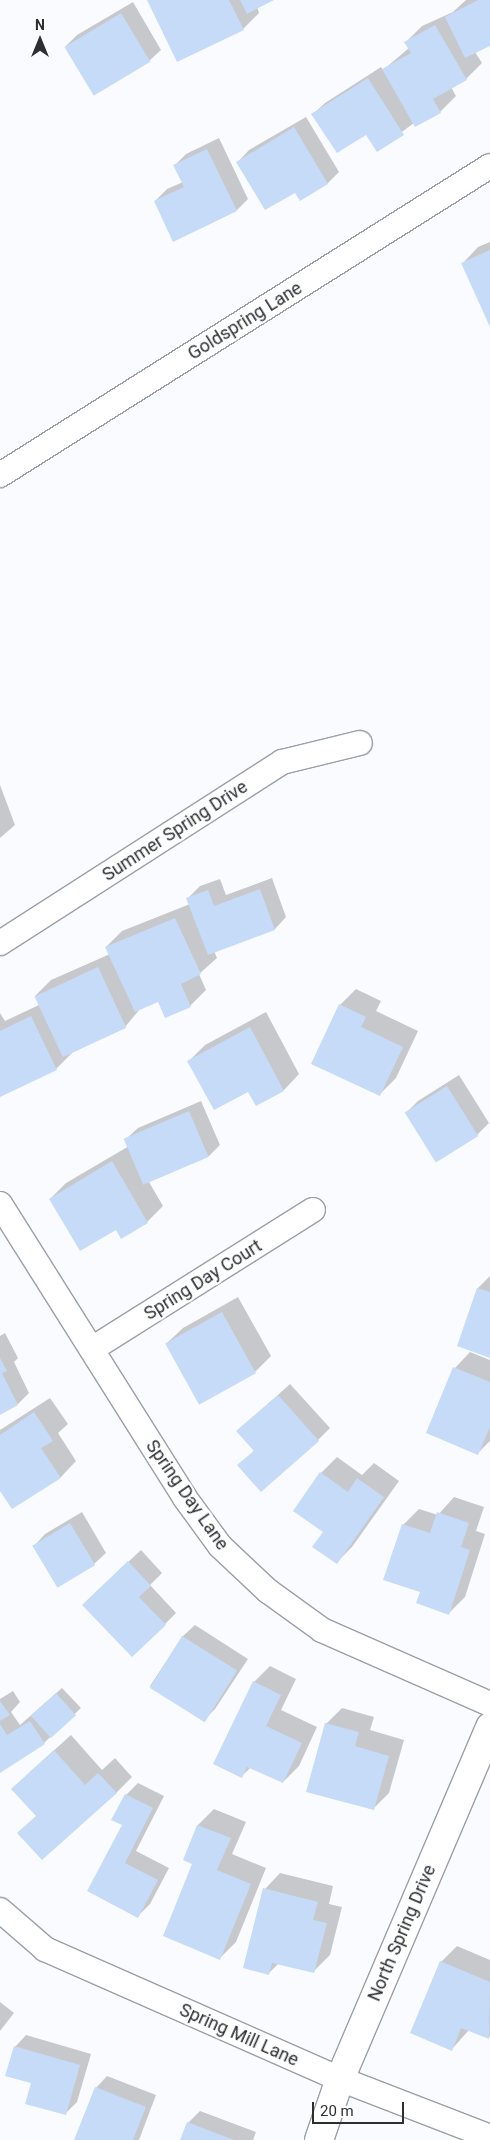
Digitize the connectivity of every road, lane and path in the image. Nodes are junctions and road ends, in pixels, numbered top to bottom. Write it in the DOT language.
graph roads {
  1 [pos="490,166"];
  2 [pos="0,475"];
  3 [pos="360,743"];
  4 [pos="0,943"];
  5 [pos="0,1204"];
  6 [pos="314,1210"];
  7 [pos="92,1349"];
  8 [pos="490,1704"];
  9 [pos="490,1727"];
  10 [pos="0,1910"];
  11 [pos="340,2079"];
  12 [pos="490,2137"];
  13 [pos="318,2140"];
  1 -- 2 [label="street, Goldspring Lane"];
  3 -- 4 [label="street, Summer Spring Drive"];
  5 -- 7 [label="street, Spring Day Lane"];
  6 -- 7 [label="street, Spring Day Court"];
  7 -- 8 [label="street, Spring Day Lane"];
  9 -- 11 [label="street, North Spring Drive"];
  10 -- 11 [label="street, Spring Mill Lane"];
  11 -- 12 [label="street, Spring Mill Lane"];
  11 -- 13 [label="street, North Spring Drive"];
}
